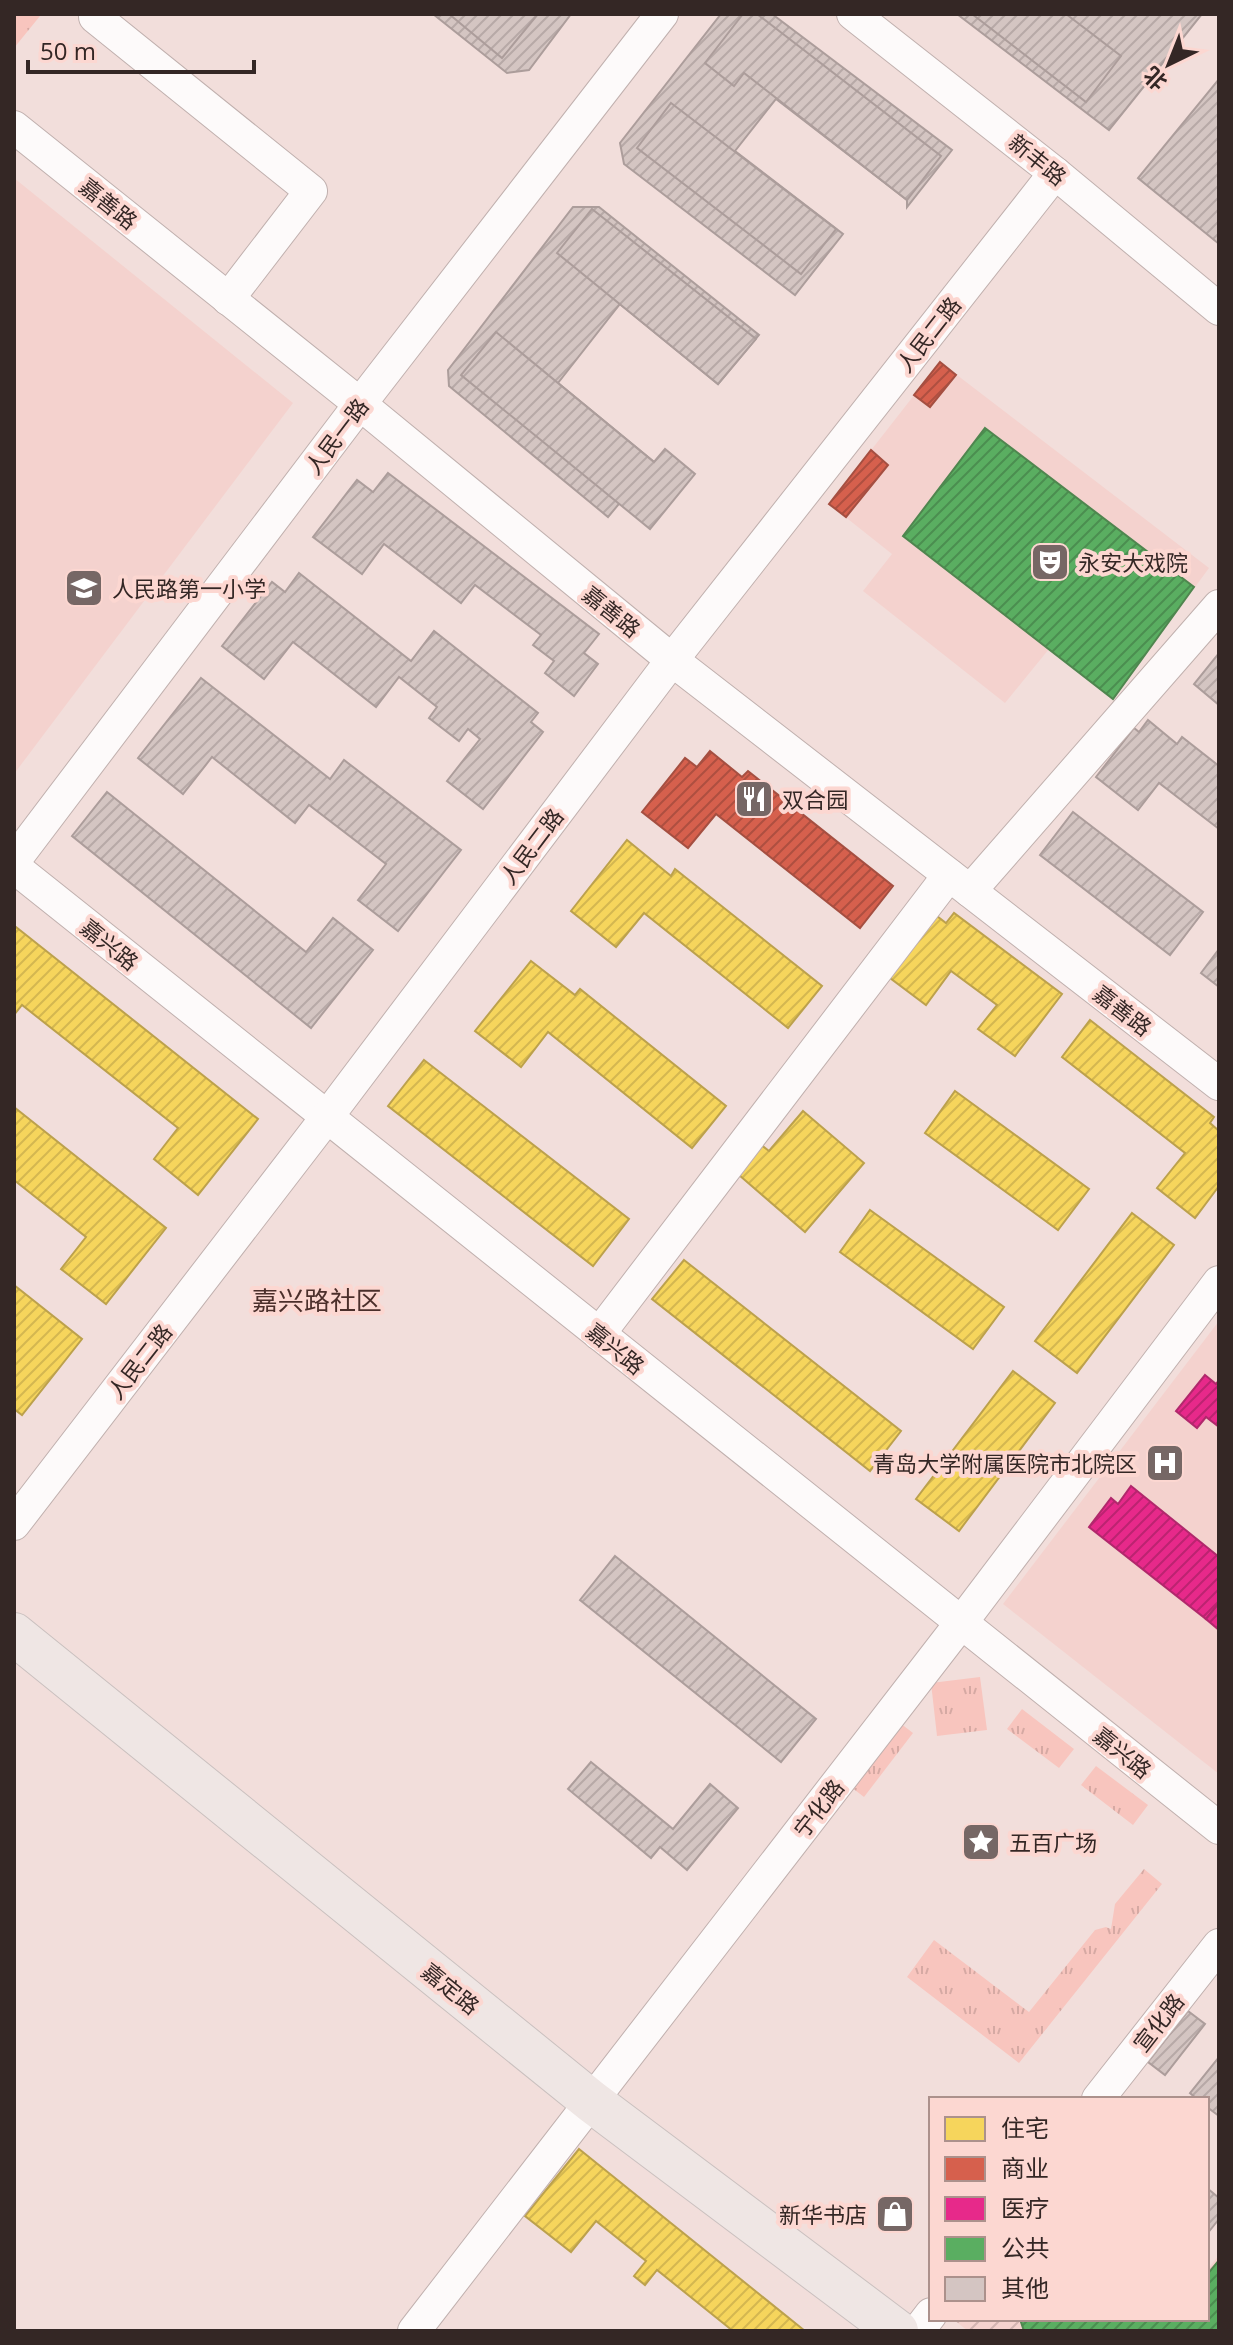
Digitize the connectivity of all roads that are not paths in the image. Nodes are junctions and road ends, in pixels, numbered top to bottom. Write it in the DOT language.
graph roads {
  1 [pos="98,14"];
  2 [pos="662,14"];
  3 [pos="853,14"];
  4 [pos="14,127"];
  5 [pos="1055,173"];
  6 [pos="228,299"];
  7 [pos="1219,309"];
  8 [pos="360,404"];
  9 [pos="1219,606"];
  10 [pos="672,660"];
  11 [pos="14,861"];
  12 [pos="14,867"];
  13 [pos="959,883"];
  14 [pos="1219,1084"];
  15 [pos="327,1117"];
  16 [pos="1219,1282"];
  17 [pos="599,1334"];
  18 [pos="14,1524"];
  19 [pos="961,1623"];
  20 [pos="14,1634"];
  21 [pos="1219,1828"];
  22 [pos="1219,1945"];
  23 [pos="1100,2097"];
  24 [pos="591,2101"];
  25 [pos="414,2331"];
  26 [pos="897,2331"];
  1 -- 6 [label="street"];
  2 -- 8 [label="street, 人民一路"];
  3 -- 5 [label="street, 新丰路"];
  4 -- 6 [label="street, 嘉善路"];
  5 -- 7 [label="street, 新丰路"];
  5 -- 10 [label="street, 人民二路"];
  6 -- 8 [label="street, 嘉善路"];
  8 -- 10 [label="street, 嘉善路"];
  8 -- 11 [label="street, 人民一路"];
  9 -- 13 [label="street"];
  10 -- 13 [label="street, 嘉善路"];
  10 -- 15 [label="street, 人民二路"];
  12 -- 15 [label="street, 嘉兴路"];
  13 -- 14 [label="street, 嘉善路"];
  13 -- 17 [label="street"];
  15 -- 17 [label="street, 嘉兴路"];
  15 -- 18 [label="street, 人民二路"];
  16 -- 19 [label="street, 宁化路"];
  17 -- 19 [label="street, 嘉兴路"];
  19 -- 21 [label="street, 嘉兴路"];
  19 -- 24 [label="street, 宁化路"];
  20 -- 24 [label="main road, 嘉定路"];
  22 -- 23 [label="street, 宣化路"];
  24 -- 25 [label="street, 宁化路"];
  24 -- 26 [label="main road, 嘉定路"];
}
